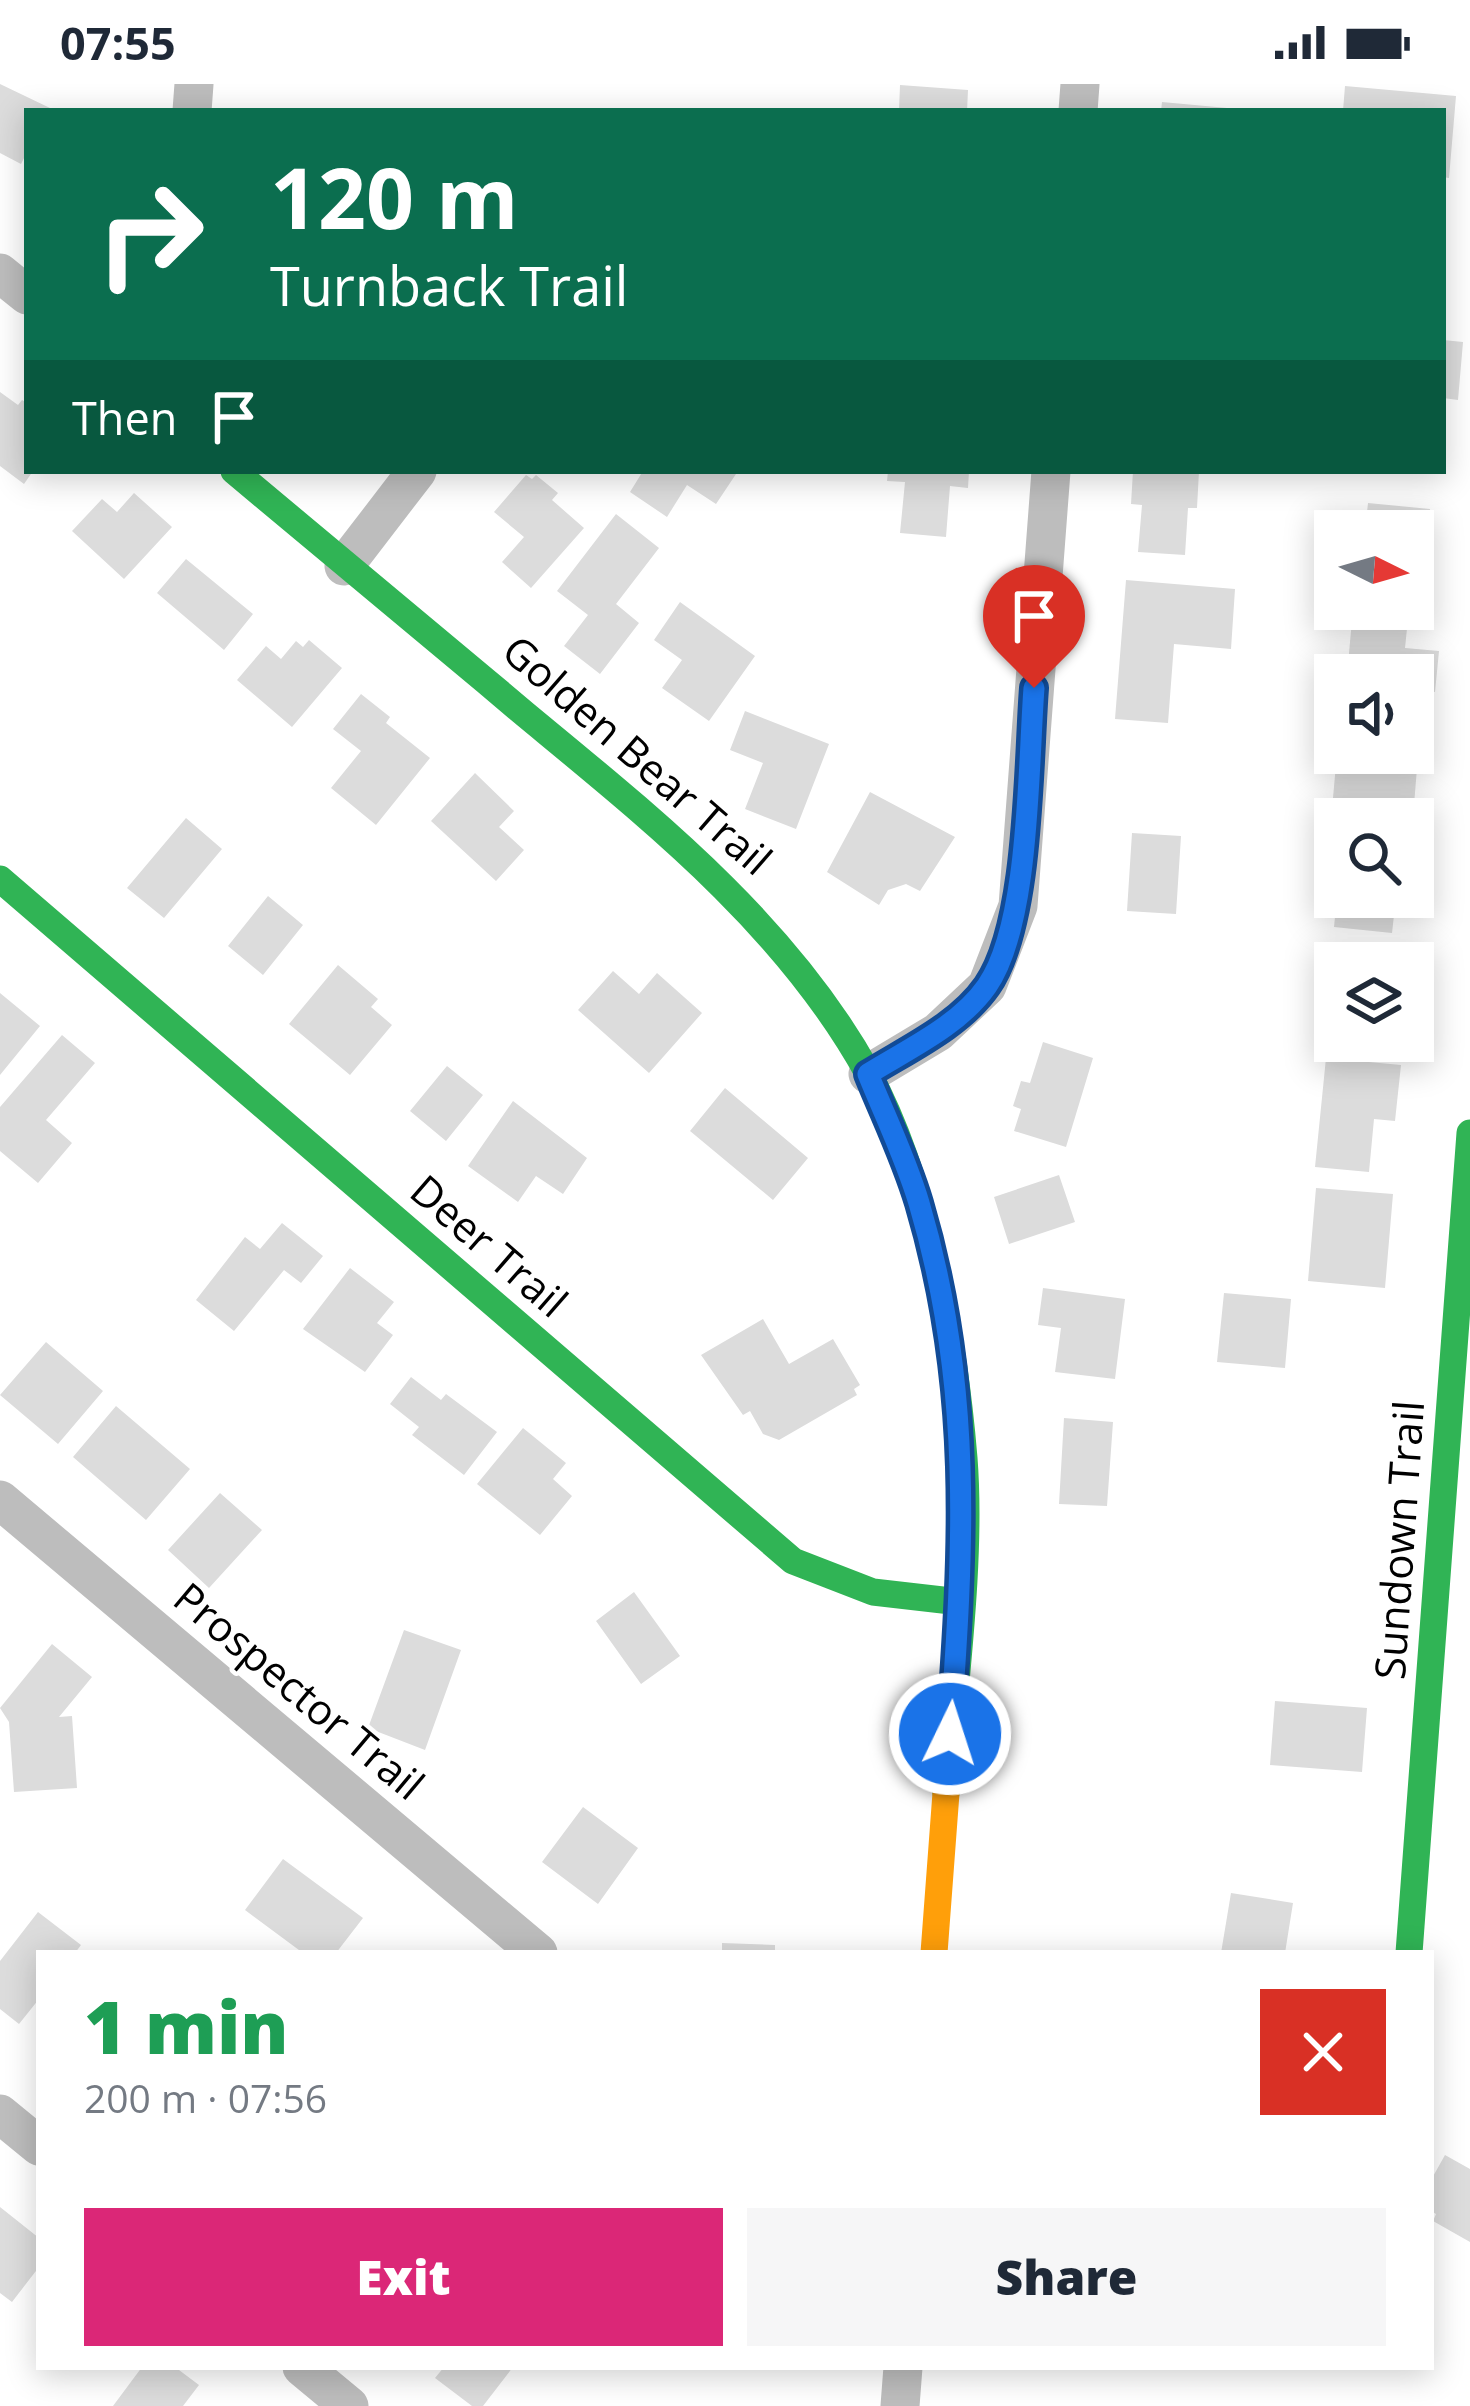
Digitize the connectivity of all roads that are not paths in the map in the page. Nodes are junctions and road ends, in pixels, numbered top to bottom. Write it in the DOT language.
graph roads {
  1 [pos="0,273"];
  2 [pos="24,293"];
  3 [pos="237,474"];
  4 [pos="415,474"];
  5 [pos="1051,474"];
  6 [pos="344,566"];
  7 [pos="0,879"];
  8 [pos="868,1074"];
  9 [pos="1470,1133"];
  10 [pos="0,1500"];
  11 [pos="960,1602"];
  12 [pos="534,1950"];
  13 [pos="934,1950"];
  14 [pos="1409,1950"];
  15 [pos="0,2114"];
  16 [pos="36,2144"];
  17 [pos="306,2370"];
  18 [pos="903,2370"];
  19 [pos="349,2406"];
  20 [pos="900,2406"];
  1 -- 2 [label="street"];
  3 -- 6 [label="street, Golden Bear Trail"];
  4 -- 6 [label="street"];
  5 -- 8 [label="street"];
  6 -- 8 [label="street, Golden Bear Trail"];
  7 -- 11 [label="street, Deer Trail"];
  8 -- 11 [label="street, Golden Bear Trail"];
  9 -- 14 [label="street, Sundown Trail"];
  10 -- 12 [label="street, Prospector Trail"];
  11 -- 13 [label="street, Golden Bear Trail"];
  15 -- 16 [label="street"];
  17 -- 19 [label="street"];
  18 -- 20 [label="street"];
}
